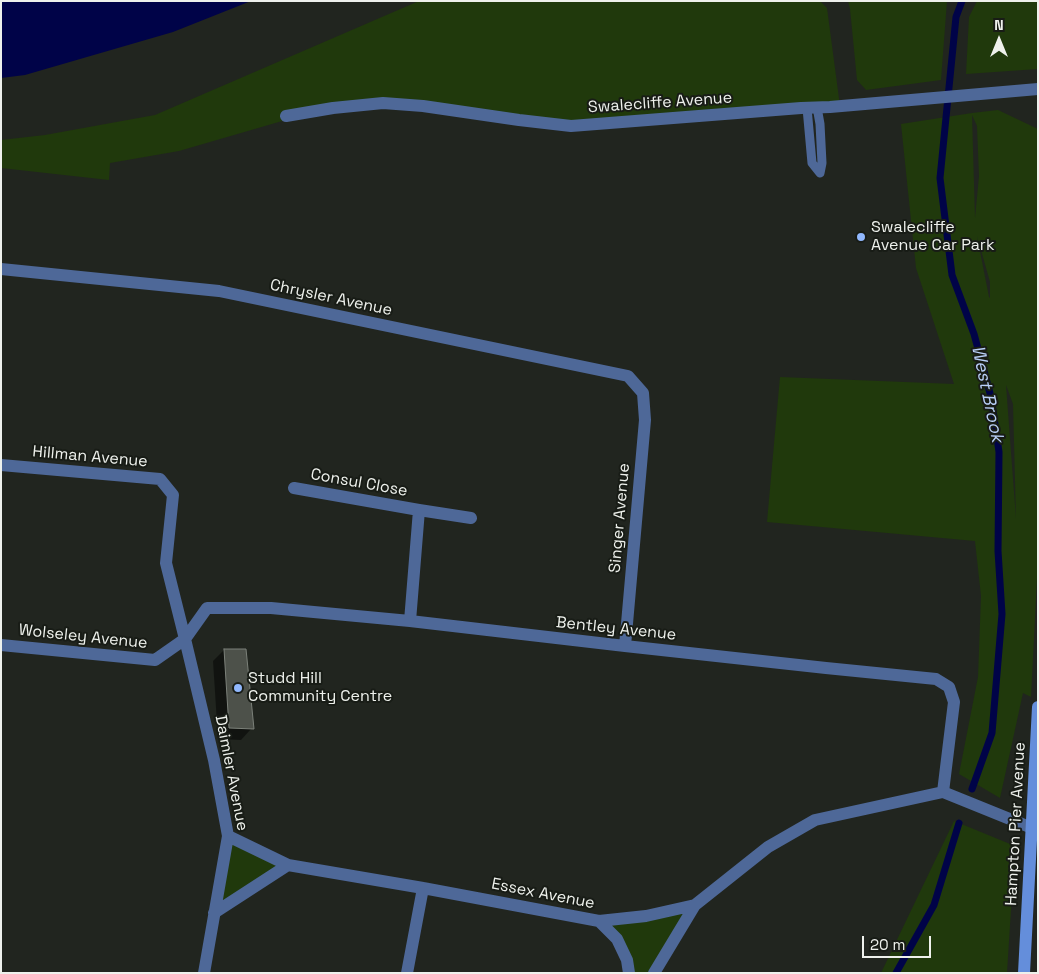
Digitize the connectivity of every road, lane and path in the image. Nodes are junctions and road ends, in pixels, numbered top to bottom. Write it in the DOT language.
graph roads {
  1 [pos="1038,89"];
  2 [pos="812,108"];
  3 [pos="286,116"];
  4 [pos="1,269"];
  5 [pos="643,393"];
  6 [pos="1,465"];
  7 [pos="294,488"];
  8 [pos="419,510"];
  9 [pos="470,518"];
  10 [pos="410,621"];
  11 [pos="185,639"];
  12 [pos="1,646"];
  13 [pos="625,646"];
  14 [pos="1038,707"];
  15 [pos="943,792"];
  16 [pos="1032,828"];
  17 [pos="228,836"];
  18 [pos="288,865"];
  19 [pos="423,888"];
  20 [pos="695,905"];
  21 [pos="214,913"];
  22 [pos="599,921"];
  23 [pos="204,973"];
  24 [pos="407,973"];
  25 [pos="629,973"];
  26 [pos="654,973"];
  27 [pos="1024,973"];
  1 -- 2 [label="street, Swalecliffe Avenue"];
  2 -- 2 [label="lane"];
  2 -- 3 [label="street, Swalecliffe Avenue"];
  4 -- 5 [label="street, Chrysler Avenue"];
  5 -- 13 [label="street, Singer Avenue"];
  6 -- 11 [label="street, Hillman Avenue"];
  7 -- 8 [label="street, Consul Close"];
  8 -- 9 [label="street, Consul Close"];
  8 -- 10 [label="street, Consul Close"];
  10 -- 11 [label="street, Bentley Avenue"];
  10 -- 13 [label="street, Bentley Avenue"];
  11 -- 12 [label="street, Wolseley Avenue"];
  11 -- 17 [label="street, Daimler Avenue"];
  13 -- 15 [label="street, Bentley Avenue"];
  14 -- 16 [label="street, Hampton Pier Avenue"];
  15 -- 16 [label="street"];
  15 -- 20 [label="street, Essex Avenue"];
  16 -- 27 [label="street, Hampton Pier Avenue"];
  17 -- 18 [label="street, Essex Avenue"];
  17 -- 21 [label="street, Daimler Avenue"];
  18 -- 19 [label="street, Essex Avenue"];
  18 -- 21 [label="street"];
  19 -- 22 [label="street, Essex Avenue"];
  19 -- 24 [label="street"];
  20 -- 22 [label="street, Essex Avenue"];
  20 -- 26 [label="street"];
  21 -- 23 [label="street, Daimler Avenue"];
  22 -- 25 [label="street"];
}
